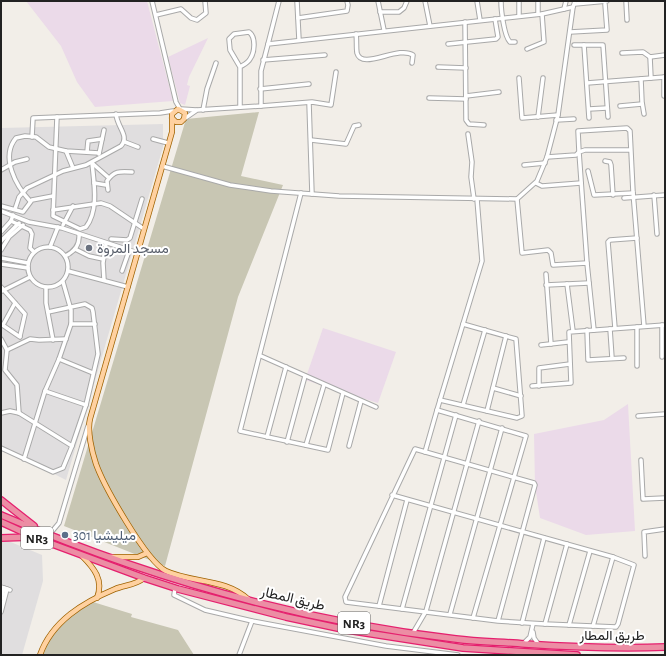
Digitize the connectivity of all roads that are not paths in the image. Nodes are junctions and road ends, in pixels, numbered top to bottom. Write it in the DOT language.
graph roads {
  1 [pos="152,1"];
  2 [pos="205,1"];
  3 [pos="280,1"];
  4 [pos="297,1"];
  5 [pos="347,1"];
  6 [pos="378,1"];
  7 [pos="407,1"];
  8 [pos="425,1"];
  9 [pos="477,1"];
  10 [pos="501,1"];
  11 [pos="519,1"];
  12 [pos="538,1"];
  13 [pos="566,1"];
  14 [pos="626,1"];
  15 [pos="606,2"];
  16 [pos="574,4"];
  17 [pos="564,9"];
  18 [pos="380,12"];
  19 [pos="540,14"];
  20 [pos="156,15"];
  21 [pos="519,16"];
  22 [pos="298,18"];
  23 [pos="495,18"];
  24 [pos="502,18"];
  25 [pos="480,20"];
  26 [pos="627,20"];
  27 [pos="465,22"];
  28 [pos="430,26"];
  29 [pos="384,30"];
  30 [pos="570,32"];
  31 [pos="356,34"];
  32 [pos="299,40"];
  33 [pos="515,42"];
  34 [pos="465,43"];
  35 [pos="268,44"];
  36 [pos="448,44"];
  37 [pos="574,45"];
  38 [pos="584,45"];
  39 [pos="527,49"];
  40 [pos="622,53"];
  41 [pos="325,55"];
  42 [pos="665,55"];
  43 [pos="650,57"];
  44 [pos="263,60"];
  45 [pos="216,63"];
  46 [pos="412,63"];
  47 [pos="240,67"];
  48 [pos="438,67"];
  49 [pos="466,68"];
  50 [pos="336,72"];
  51 [pos="664,77"];
  52 [pos="519,78"];
  53 [pos="542,78"];
  54 [pos="651,78"];
  55 [pos="641,79"];
  56 [pos="606,82"];
  57 [pos="587,83"];
  58 [pos="309,84"];
  59 [pos="260,89"];
  60 [pos="499,92"];
  61 [pos="664,96"];
  62 [pos="466,97"];
  63 [pos="429,98"];
  64 [pos="309,103"];
  65 [pos="642,104"];
  66 [pos="261,106"];
  67 [pos="620,106"];
  68 [pos="240,108"];
  69 [pos="607,108"];
  70 [pos="589,109"];
  71 [pos="177,110"];
  72 [pos="197,110"];
  73 [pos="203,110"];
  74 [pos="160,113"];
  75 [pos="116,114"];
  76 [pos="644,114"];
  77 [pos="558,115"];
  78 [pos="57,117"];
  79 [pos="538,117"];
  80 [pos="608,117"];
  81 [pos="172,118"];
  82 [pos="589,118"];
  83 [pos="574,119"];
  84 [pos="183,120"];
  85 [pos="556,120"];
  86 [pos="359,125"];
  87 [pos="484,125"];
  88 [pos="104,130"];
  89 [pos="172,132"];
  90 [pos="468,134"];
  91 [pos="32,137"];
  92 [pos="102,139"];
  93 [pos="153,139"];
  94 [pos="311,140"];
  95 [pos="125,142"];
  96 [pos="168,143"];
  97 [pos="138,147"];
  98 [pos="56,149"];
  99 [pos="630,150"];
  100 [pos="66,151"];
  101 [pos="87,152"];
  102 [pos="579,152"];
  103 [pos="99,153"];
  104 [pos="547,157"];
  105 [pos="27,159"];
  106 [pos="98,159"];
  107 [pos="605,161"];
  108 [pos="92,163"];
  109 [pos="545,163"];
  110 [pos="10,164"];
  111 [pos="524,165"];
  112 [pos="162,166"];
  113 [pos="73,168"];
  114 [pos="1,170"];
  115 [pos="588,171"];
  116 [pos="132,172"];
  117 [pos="54,175"];
  118 [pos="109,178"];
  119 [pos="94,182"];
  120 [pos="536,183"];
  121 [pos="581,183"];
  122 [pos="106,185"];
  123 [pos="108,190"];
  124 [pos="22,192"];
  125 [pos="301,193"];
  126 [pos="312,194"];
  127 [pos="613,195"];
  128 [pos="633,195"];
  129 [pos="654,195"];
  130 [pos="665,195"];
  131 [pos="53,196"];
  132 [pos="624,198"];
  133 [pos="142,199"];
  134 [pos="475,199"];
  135 [pos="517,199"];
  136 [pos="30,201"];
  137 [pos="94,202"];
  138 [pos="1,206"];
  139 [pos="73,206"];
  140 [pos="15,209"];
  141 [pos="53,210"];
  142 [pos="1,211"];
  143 [pos="13,215"];
  144 [pos="11,221"];
  145 [pos="19,223"];
  146 [pos="64,223"];
  147 [pos="135,223"];
  148 [pos="23,225"];
  149 [pos="60,227"];
  150 [pos="144,230"];
  151 [pos="1,232"];
  152 [pos="10,233"];
  153 [pos="79,234"];
  154 [pos="657,234"];
  155 [pos="637,238"];
  156 [pos="111,239"];
  157 [pos="1,241"];
  158 [pos="106,244"];
  159 [pos="50,247"];
  160 [pos="75,249"];
  161 [pos="1,250"];
  162 [pos="128,250"];
  163 [pos="34,252"];
  164 [pos="138,253"];
  165 [pos="65,256"];
  166 [pos="1,258"];
  167 [pos="103,259"];
  168 [pos="28,263"];
  169 [pos="587,263"];
  170 [pos="1,264"];
  171 [pos="28,268"];
  172 [pos="68,271"];
  173 [pos="122,271"];
  174 [pos="546,274"];
  175 [pos="30,277"];
  176 [pos="104,280"];
  177 [pos="63,282"];
  178 [pos="589,283"];
  179 [pos="567,284"];
  180 [pos="546,285"];
  181 [pos="128,287"];
  182 [pos="46,288"];
  183 [pos="2,290"];
  184 [pos="15,303"];
  185 [pos="70,307"];
  186 [pos="48,312"];
  187 [pos="71,324"];
  188 [pos="95,324"];
  189 [pos="463,324"];
  190 [pos="2,325"];
  191 [pos="663,325"];
  192 [pos="644,326"];
  193 [pos="637,327"];
  194 [pos="615,328"];
  195 [pos="610,329"];
  196 [pos="485,330"];
  197 [pos="587,330"];
  198 [pos="594,330"];
  199 [pos="573,331"];
  200 [pos="20,336"];
  201 [pos="506,336"];
  202 [pos="1,339"];
  203 [pos="66,339"];
  204 [pos="24,340"];
  205 [pos="53,340"];
  206 [pos="568,342"];
  207 [pos="551,344"];
  208 [pos="541,345"];
  209 [pos="7,350"];
  210 [pos="261,356"];
  211 [pos="662,357"];
  212 [pos="612,358"];
  213 [pos="624,358"];
  214 [pos="59,360"];
  215 [pos="570,364"];
  216 [pos="638,366"];
  217 [pos="286,367"];
  218 [pos="3,370"];
  219 [pos="93,373"];
  220 [pos="305,376"];
  221 [pos="324,385"];
  222 [pos="532,386"];
  223 [pos="539,386"];
  224 [pos="493,388"];
  225 [pos="45,390"];
  226 [pos="343,393"];
  227 [pos="521,396"];
  228 [pos="440,400"];
  229 [pos="362,401"];
  230 [pos="86,405"];
  231 [pos="463,405"];
  232 [pos="376,406"];
  233 [pos="437,410"];
  234 [pos="487,411"];
  235 [pos="1,413"];
  236 [pos="19,413"];
  237 [pos="665,414"];
  238 [pos="456,415"];
  239 [pos="82,416"];
  240 [pos="638,416"];
  241 [pos="90,421"];
  242 [pos="479,421"];
  243 [pos="35,423"];
  244 [pos="502,428"];
  245 [pos="267,437"];
  246 [pos="287,442"];
  247 [pos="306,445"];
  248 [pos="72,446"];
  249 [pos="349,446"];
  250 [pos="1,448"];
  251 [pos="425,452"];
  252 [pos="444,457"];
  253 [pos="24,459"];
  254 [pos="641,460"];
  255 [pos="467,463"];
  256 [pos="490,470"];
  257 [pos="514,476"];
  258 [pos="392,495"];
  259 [pos="665,498"];
  260 [pos="1,500"];
  261 [pos="407,500"];
  262 [pos="431,506"];
  263 [pos="454,512"];
  264 [pos="1,515"];
  265 [pos="477,519"];
  266 [pos="1,522"];
  267 [pos="500,526"];
  268 [pos="665,529"];
  269 [pos="38,530"];
  270 [pos="522,532"];
  271 [pos="49,534"];
  272 [pos="1,538"];
  273 [pos="36,538"];
  274 [pos="544,538"];
  275 [pos="567,544"];
  276 [pos="590,551"];
  277 [pos="146,553"];
  278 [pos="80,554"];
  279 [pos="645,556"];
  280 [pos="108,557"];
  281 [pos="613,557"];
  282 [pos="144,578"];
  283 [pos="6,588"];
  284 [pos="175,588"];
  285 [pos="97,598"];
  286 [pos="1,600"];
  287 [pos="249,600"];
  288 [pos="379,606"];
  289 [pos="402,608"];
  290 [pos="426,611"];
  291 [pos="1,612"];
  292 [pos="450,614"];
  293 [pos="473,618"];
  294 [pos="252,621"];
  295 [pos="498,621"];
  296 [pos="522,623"];
  297 [pos="532,623"];
  298 [pos="540,624"];
  299 [pos="545,624"];
  300 [pos="569,625"];
  301 [pos="593,626"];
  302 [pos="533,630"];
  303 [pos="413,633"];
  304 [pos="522,644"];
  305 [pos="538,645"];
  306 [pos="665,648"];
  307 [pos="40,655"];
  308 [pos="239,655"];
  309 [pos="458,655"];
  310 [pos="577,655"];
  1 -- 20 [label="street"];
  2 -- 20 [label="street"];
  3 -- 35 [label="street"];
  4 -- 22 [label="street"];
  5 -- 22 [label="street"];
  6 -- 18 [label="street"];
  7 -- 18 [label="street"];
  8 -- 28 [label="street"];
  9 -- 25 [label="street"];
  10 -- 24 [label="street"];
  11 -- 21 [label="street"];
  12 -- 19 [label="street"];
  13 -- 17 [label="street"];
  14 -- 26 [label="street"];
  15 -- 16 [label="street"];
  15 -- 30 [label="street"];
  16 -- 17 [label="street"];
  16 -- 30 [label="street"];
  17 -- 19 [label="street"];
  18 -- 29 [label="street"];
  19 -- 21 [label="street"];
  19 -- 39 [label="street"];
  20 -- 71 [label="street"];
  21 -- 24 [label="street"];
  22 -- 32 [label="street"];
  23 -- 24 [label="street"];
  23 -- 25 [label="street"];
  23 -- 34 [label="street"];
  24 -- 33 [label="street"];
  25 -- 27 [label="street"];
  27 -- 28 [label="street"];
  27 -- 34 [label="street"];
  28 -- 29 [label="street"];
  29 -- 31 [label="street"];
  30 -- 77 [label="street"];
  31 -- 32 [label="street"];
  31 -- 46 [label="street"];
  32 -- 35 [label="street"];
  34 -- 36 [label="street"];
  34 -- 49 [label="street"];
  35 -- 44 [label="street"];
  37 -- 38 [label="street"];
  38 -- 56 [label="street"];
  38 -- 57 [label="street"];
  40 -- 43 [label="street"];
  41 -- 44 [label="street"];
  42 -- 43 [label="street"];
  43 -- 54 [label="street"];
  44 -- 59 [label="street"];
  45 -- 73 [label="street"];
  47 -- 47 [label="street"];
  47 -- 68 [label="street"];
  48 -- 49 [label="street"];
  49 -- 62 [label="street"];
  50 -- 64 [label="street"];
  51 -- 54 [label="street"];
  51 -- 61 [label="street"];
  52 -- 79 [label="street"];
  53 -- 79 [label="street"];
  54 -- 55 [label="street"];
  55 -- 56 [label="street"];
  55 -- 65 [label="street"];
  56 -- 57 [label="street"];
  56 -- 69 [label="street"];
  57 -- 70 [label="street"];
  58 -- 59 [label="street"];
  59 -- 66 [label="street"];
  60 -- 62 [label="street"];
  62 -- 63 [label="street"];
  62 -- 87 [label="street"];
  64 -- 66 [label="street"];
  64 -- 94 [label="street"];
  65 -- 67 [label="street"];
  65 -- 76 [label="street"];
  66 -- 68 [label="street"];
  68 -- 73 [label="street"];
  69 -- 70 [label="street"];
  69 -- 80 [label="street"];
  70 -- 82 [label="street"];
  71 -- 72 [label="street"];
  71 -- 74 [label="street"];
  71 -- 81 [label="main road"];
  71 -- 84 [label="main road"];
  72 -- 73 [label="street"];
  72 -- 84 [label="street"];
  74 -- 75 [label="street"];
  74 -- 81 [label="street"];
  75 -- 78 [label="street"];
  75 -- 95 [label="street"];
  77 -- 79 [label="street"];
  77 -- 85 [label="street"];
  78 -- 91 [label="street"];
  78 -- 98 [label="street"];
  81 -- 84 [label="main road"];
  81 -- 89 [label="main road"];
  83 -- 85 [label="street"];
  84 -- 89 [label="main road"];
  85 -- 104 [label="street"];
  86 -- 94 [label="street"];
  88 -- 92 [label="street"];
  89 -- 96 [label="main road"];
  90 -- 134 [label="street"];
  91 -- 98 [label="street"];
  91 -- 110 [label="street"];
  92 -- 101 [label="street"];
  92 -- 103 [label="street"];
  93 -- 96 [label="street"];
  94 -- 126 [label="street"];
  95 -- 97 [label="street"];
  95 -- 106 [label="street"];
  96 -- 112 [label="main road"];
  98 -- 100 [label="street"];
  98 -- 117 [label="street"];
  99 -- 102 [label="street"];
  99 -- 102 [label="street"];
  99 -- 128 [label="street"];
  100 -- 101 [label="street"];
  100 -- 113 [label="street"];
  101 -- 103 [label="street"];
  102 -- 104 [label="street"];
  102 -- 121 [label="street"];
  103 -- 106 [label="street"];
  104 -- 109 [label="street"];
  105 -- 110 [label="street"];
  106 -- 108 [label="street"];
  107 -- 127 [label="street"];
  108 -- 113 [label="street"];
  108 -- 118 [label="street"];
  108 -- 119 [label="street"];
  109 -- 111 [label="street"];
  109 -- 120 [label="street"];
  110 -- 114 [label="street"];
  110 -- 124 [label="street"];
  112 -- 125 [label="street"];
  112 -- 150 [label="main road"];
  113 -- 117 [label="street"];
  115 -- 127 [label="street"];
  116 -- 118 [label="street"];
  117 -- 124 [label="street"];
  117 -- 131 [label="street"];
  118 -- 122 [label="street"];
  119 -- 122 [label="street"];
  119 -- 137 [label="street"];
  120 -- 121 [label="street"];
  120 -- 135 [label="street"];
  121 -- 169 [label="street"];
  122 -- 123 [label="street"];
  124 -- 136 [label="street"];
  124 -- 140 [label="street"];
  125 -- 126 [label="street"];
  125 -- 210 [label="street"];
  126 -- 134 [label="street"];
  127 -- 128 [label="street"];
  128 -- 129 [label="street"];
  128 -- 132 [label="street"];
  128 -- 155 [label="street"];
  129 -- 130 [label="street"];
  129 -- 154 [label="street"];
  131 -- 136 [label="street"];
  131 -- 141 [label="street"];
  133 -- 147 [label="street"];
  134 -- 135 [label="street"];
  134 -- 189 [label="street"];
  135 -- 169 [label="street"];
  136 -- 140 [label="street"];
  137 -- 139 [label="street"];
  137 -- 146 [label="street"];
  137 -- 147 [label="street"];
  138 -- 140 [label="street"];
  139 -- 141 [label="street"];
  139 -- 146 [label="street"];
  141 -- 146 [label="street"];
  142 -- 143 [label="street"];
  143 -- 144 [label="street"];
  143 -- 149 [label="street"];
  144 -- 145 [label="street"];
  144 -- 151 [label="street"];
  145 -- 148 [label="street"];
  145 -- 152 [label="street"];
  146 -- 149 [label="street"];
  147 -- 150 [label="street"];
  147 -- 156 [label="street"];
  148 -- 152 [label="street"];
  148 -- 163 [label="street"];
  149 -- 153 [label="street"];
  149 -- 159 [label="street"];
  150 -- 164 [label="main road"];
  152 -- 157 [label="street"];
  152 -- 161 [label="street"];
  153 -- 158 [label="street"];
  153 -- 160 [label="street"];
  155 -- 192 [label="street"];
  155 -- 194 [label="street"];
  158 -- 162 [label="street"];
  158 -- 167 [label="street"];
  159 -- 163 [label="street"];
  159 -- 165 [label="street"];
  160 -- 165 [label="street"];
  160 -- 167 [label="street"];
  162 -- 164 [label="street"];
  162 -- 173 [label="street"];
  163 -- 168 [label="street"];
  164 -- 181 [label="main road"];
  165 -- 172 [label="street"];
  166 -- 168 [label="street"];
  167 -- 176 [label="street"];
  168 -- 171 [label="street"];
  169 -- 178 [label="street"];
  170 -- 171 [label="street"];
  171 -- 175 [label="street"];
  172 -- 176 [label="street"];
  172 -- 177 [label="street"];
  174 -- 180 [label="street"];
  175 -- 182 [label="street"];
  175 -- 183 [label="street"];
  176 -- 181 [label="street"];
  177 -- 182 [label="street"];
  177 -- 185 [label="street"];
  178 -- 179 [label="street"];
  178 -- 198 [label="street"];
  179 -- 180 [label="street"];
  179 -- 199 [label="street"];
  180 -- 207 [label="street"];
  181 -- 241 [label="main road"];
  182 -- 186 [label="street"];
  183 -- 184 [label="street"];
  184 -- 190 [label="street"];
  184 -- 200 [label="street"];
  185 -- 186 [label="street"];
  185 -- 187 [label="street"];
  185 -- 188 [label="street"];
  186 -- 205 [label="street"];
  187 -- 188 [label="street"];
  187 -- 203 [label="street"];
  188 -- 219 [label="street"];
  189 -- 196 [label="street"];
  189 -- 228 [label="street"];
  190 -- 200 [label="street"];
  191 -- 192 [label="street"];
  191 -- 211 [label="street"];
  192 -- 193 [label="street"];
  193 -- 194 [label="street"];
  193 -- 216 [label="street"];
  194 -- 195 [label="street"];
  195 -- 198 [label="street"];
  195 -- 212 [label="street"];
  196 -- 201 [label="street"];
  196 -- 231 [label="street"];
  197 -- 198 [label="street"];
  197 -- 199 [label="street"];
  197 -- 212 [label="street"];
  199 -- 206 [label="street"];
  200 -- 204 [label="street"];
  201 -- 224 [label="street"];
  201 -- 227 [label="street"];
  202 -- 209 [label="street"];
  203 -- 205 [label="street"];
  203 -- 214 [label="street"];
  204 -- 205 [label="street"];
  204 -- 209 [label="street"];
  206 -- 207 [label="street"];
  206 -- 215 [label="street"];
  207 -- 208 [label="street"];
  209 -- 218 [label="street"];
  210 -- 217 [label="street"];
  210 -- 245 [label="street"];
  212 -- 213 [label="street"];
  214 -- 219 [label="street"];
  214 -- 225 [label="street"];
  215 -- 223 [label="street"];
  215 -- 223 [label="street"];
  217 -- 220 [label="street"];
  217 -- 245 [label="street"];
  218 -- 236 [label="street"];
  219 -- 230 [label="street"];
  220 -- 221 [label="street"];
  220 -- 246 [label="street"];
  221 -- 226 [label="street"];
  221 -- 247 [label="street"];
  222 -- 223 [label="street"];
  224 -- 227 [label="street"];
  224 -- 234 [label="street"];
  225 -- 230 [label="street"];
  225 -- 243 [label="street"];
  226 -- 229 [label="street"];
  226 -- 247 [label="street"];
  227 -- 234 [label="street"];
  228 -- 231 [label="street"];
  228 -- 233 [label="street"];
  229 -- 232 [label="street"];
  229 -- 249 [label="street"];
  230 -- 239 [label="street"];
  231 -- 234 [label="street"];
  233 -- 238 [label="street"];
  233 -- 251 [label="street"];
  235 -- 236 [label="street"];
  236 -- 243 [label="street"];
  237 -- 240 [label="street"];
  238 -- 242 [label="street"];
  238 -- 252 [label="street"];
  239 -- 241 [label="street"];
  239 -- 248 [label="street"];
  241 -- 271 [label="street"];
  241 -- 277 [label="main road"];
  242 -- 244 [label="street"];
  242 -- 255 [label="street"];
  243 -- 248 [label="street"];
  243 -- 253 [label="street"];
  244 -- 256 [label="street"];
  244 -- 257 [label="street"];
  245 -- 246 [label="street"];
  246 -- 247 [label="street"];
  248 -- 253 [label="street"];
  250 -- 253 [label="street"];
  251 -- 252 [label="street"];
  251 -- 258 [label="street"];
  252 -- 255 [label="street"];
  252 -- 262 [label="street"];
  254 -- 259 [label="street"];
  255 -- 256 [label="street"];
  255 -- 263 [label="street"];
  256 -- 257 [label="street"];
  256 -- 265 [label="street"];
  257 -- 267 [label="street"];
  257 -- 270 [label="street"];
  258 -- 261 [label="street"];
  258 -- 288 [label="street"];
  260 -- 269 [label="highway"];
  261 -- 262 [label="street"];
  261 -- 288 [label="street"];
  262 -- 263 [label="street"];
  262 -- 289 [label="street"];
  263 -- 265 [label="street"];
  263 -- 290 [label="street"];
  264 -- 269 [label="highway, طريق المطار / NR3"];
  265 -- 267 [label="street"];
  265 -- 292 [label="street"];
  266 -- 273 [label="highway, طريق المطار / NR3"];
  267 -- 270 [label="street"];
  267 -- 293 [label="street"];
  268 -- 279 [label="street"];
  269 -- 271 [label="highway, طريق المطار / NR3"];
  270 -- 274 [label="street"];
  270 -- 295 [label="street"];
  271 -- 280 [label="highway, طريق المطار / NR3"];
  272 -- 273 [label="highway"];
  273 -- 278 [label="highway, طريق المطار / NR3"];
  274 -- 275 [label="street"];
  274 -- 296 [label="street"];
  275 -- 276 [label="street"];
  275 -- 299 [label="street"];
  276 -- 281 [label="street"];
  276 -- 300 [label="street"];
  277 -- 280 [label="main road"];
  277 -- 287 [label="main road"];
  278 -- 282 [label="highway, طريق المطار / NR3"];
  278 -- 285 [label="main road"];
  280 -- 287 [label="highway, طريق المطار / NR3"];
  281 -- 301 [label="street"];
  281 -- 301 [label="street"];
  282 -- 284 [label="highway, طريق المطار / NR3"];
  282 -- 285 [label="main road"];
  283 -- 286 [label="street"];
  283 -- 291 [label="street"];
  284 -- 294 [label="street"];
  284 -- 310 [label="highway, طريق المطار / NR3"];
  285 -- 307 [label="main road"];
  287 -- 303 [label="highway, طريق المطار / NR3"];
  288 -- 289 [label="street"];
  289 -- 290 [label="street"];
  290 -- 292 [label="street"];
  290 -- 303 [label="street"];
  292 -- 293 [label="street"];
  293 -- 295 [label="street"];
  294 -- 308 [label="street"];
  294 -- 309 [label="street"];
  295 -- 296 [label="street"];
  296 -- 297 [label="street"];
  297 -- 298 [label="street"];
  297 -- 302 [label="street"];
  298 -- 299 [label="street"];
  298 -- 302 [label="street"];
  299 -- 300 [label="street"];
  300 -- 301 [label="street"];
  302 -- 304 [label="street"];
  302 -- 305 [label="street"];
  303 -- 304 [label="highway, طريق المطار / NR3"];
  304 -- 305 [label="highway, طريق المطار / NR3"];
  305 -- 306 [label="highway, طريق المطار / NR3"];
}
